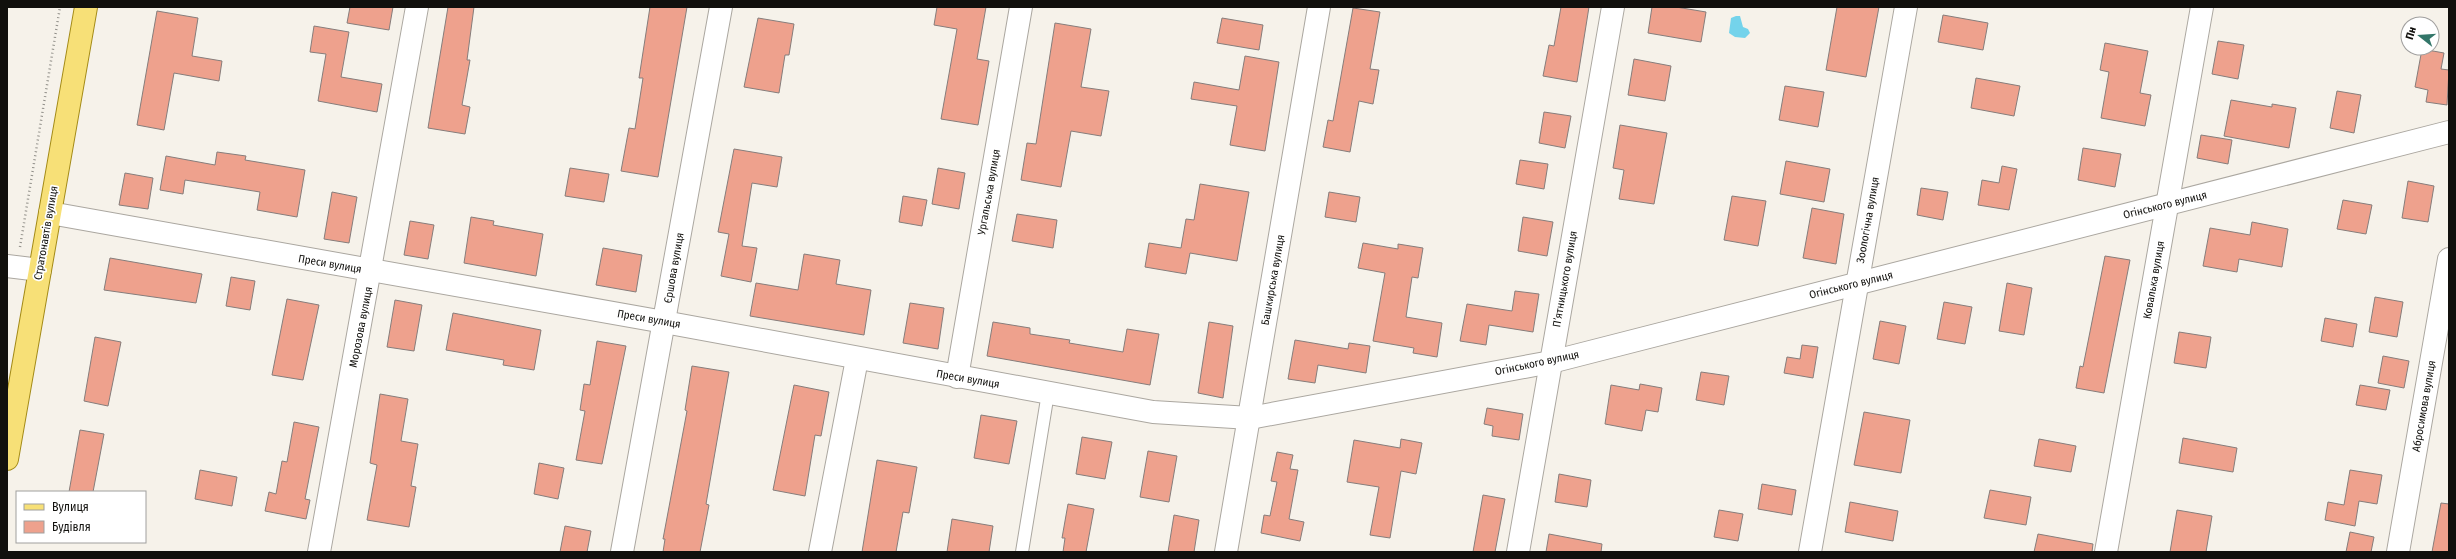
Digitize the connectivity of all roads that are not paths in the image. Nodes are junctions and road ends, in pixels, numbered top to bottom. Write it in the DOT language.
graph roads {
  1 [pos="86,7"];
  2 [pos="417,7"];
  3 [pos="721,7"];
  4 [pos="1021,7"];
  5 [pos="1319,7"];
  6 [pos="1613,7"];
  7 [pos="1906,7"];
  8 [pos="2202,7"];
  9 [pos="2449,132"];
  10 [pos="2167,205"];
  11 [pos="50,213"];
  12 [pos="2449,259"];
  13 [pos="12,266"];
  14 [pos="40,270"];
  15 [pos="371,271"];
  16 [pos="1857,283"];
  17 [pos="664,322"];
  18 [pos="857,359"];
  19 [pos="1551,362"];
  20 [pos="957,377"];
  21 [pos="1048,394"];
  22 [pos="1250,418"];
  23 [pos="7,459"];
  24 [pos="319,552"];
  25 [pos="622,552"];
  26 [pos="820,552"];
  27 [pos="1022,552"];
  28 [pos="1226,552"];
  29 [pos="1518,552"];
  30 [pos="1810,552"];
  31 [pos="2106,552"];
  32 [pos="2398,552"];
  1 -- 11 [label="main road, Стратонавтів вулиця"];
  2 -- 15 [label="street, Морозова вулиця"];
  3 -- 17 [label="street, Єршова вулиця"];
  4 -- 20 [label="street, Ургальська вулиця"];
  5 -- 22 [label="street, Башкирська вулиця"];
  6 -- 19 [label="street, П’ятницького вулиця"];
  7 -- 16 [label="street, Зоологічна вулиця"];
  8 -- 10 [label="street, Ковалька вулиця"];
  9 -- 10 [label="street, Огінського вулиця"];
  10 -- 16 [label="street, Огінського вулиця"];
  10 -- 31 [label="street, Ковалька вулиця"];
  11 -- 14 [label="main road, Стратонавтів вулиця"];
  11 -- 15 [label="street, Преси вулиця"];
  12 -- 32 [label="street, Абросимова вулиця"];
  13 -- 14 [label="street"];
  14 -- 23 [label="main road, Стратонавтів вулиця"];
  15 -- 17 [label="street, Преси вулиця"];
  15 -- 24 [label="street, Морозова вулиця"];
  16 -- 19 [label="street, Огінського вулиця"];
  16 -- 30 [label="street, Зоологічна вулиця"];
  17 -- 18 [label="street, Преси вулиця"];
  17 -- 25 [label="street, Єршова вулиця"];
  18 -- 20 [label="street, Преси вулиця"];
  18 -- 26 [label="street"];
  19 -- 22 [label="street, Огінського вулиця"];
  19 -- 29 [label="street, П’ятницького вулиця"];
  20 -- 21 [label="street, Преси вулиця"];
  21 -- 22 [label="street, Преси вулиця"];
  21 -- 27 [label="lane"];
  22 -- 28 [label="street, Башкирська вулиця"];
}
